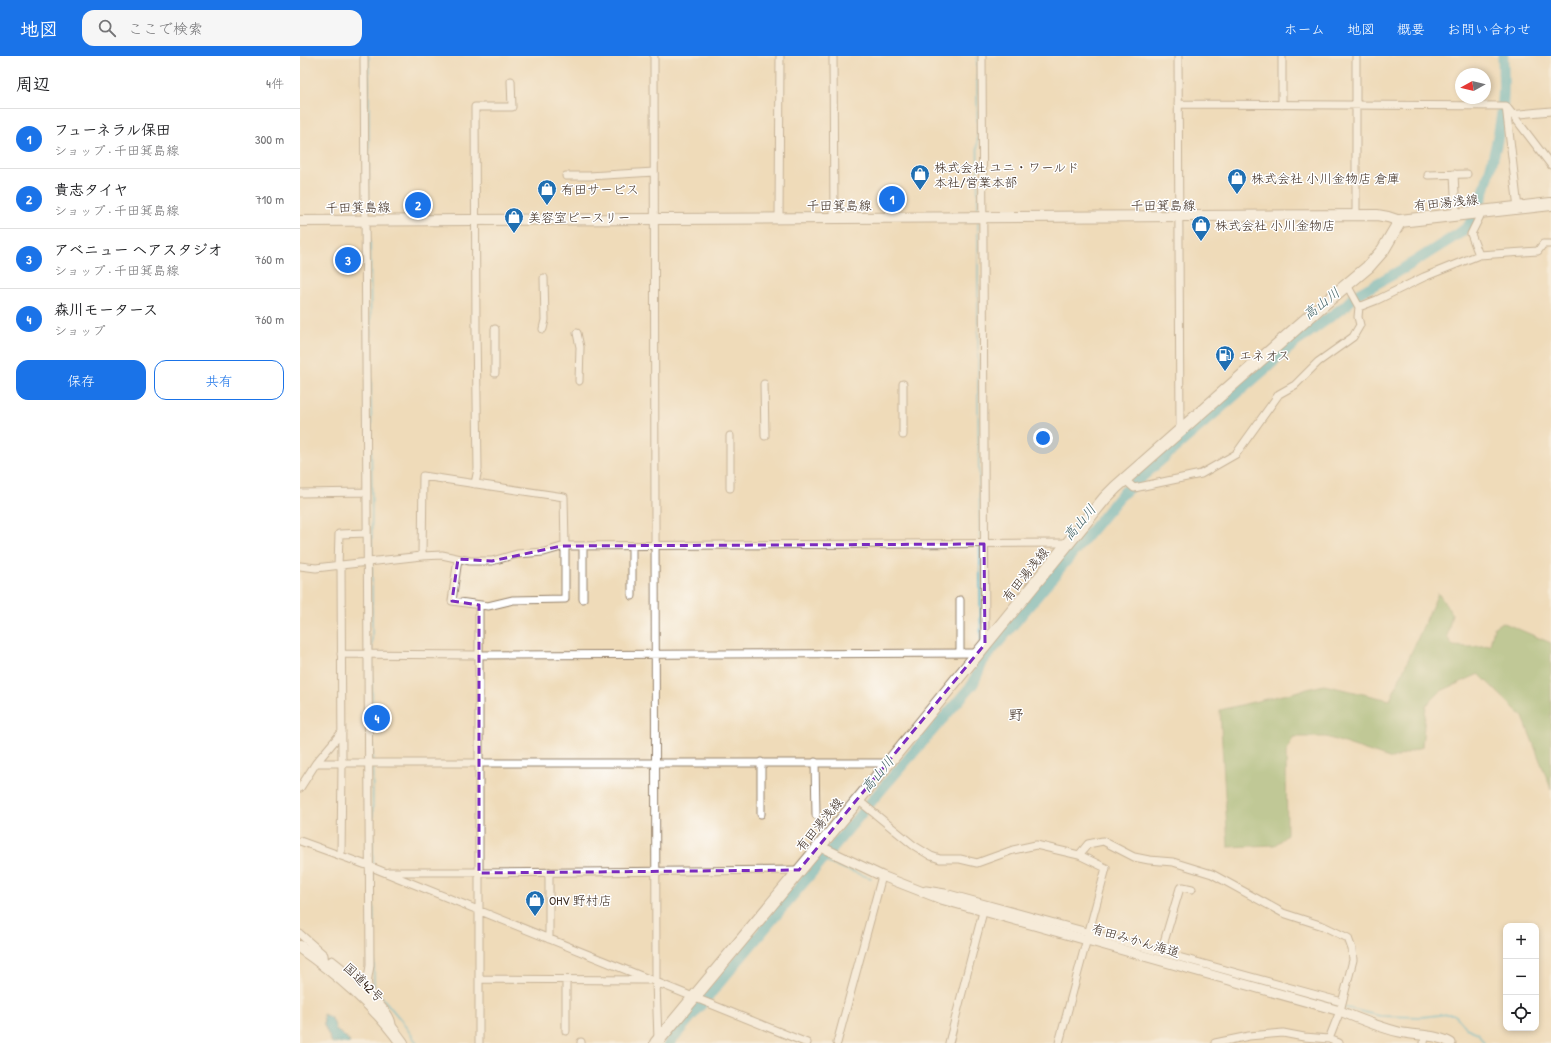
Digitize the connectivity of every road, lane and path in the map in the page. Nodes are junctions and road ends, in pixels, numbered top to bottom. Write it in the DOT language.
graph roads {
  1 [pos="364,56"];
  2 [pos="654,56"];
  3 [pos="780,56"];
  4 [pos="833,56"];
  5 [pos="982,56"];
  6 [pos="1178,56"];
  7 [pos="1282,56"];
  8 [pos="1356,56"];
  9 [pos="511,81"];
  10 [pos="1178,104"];
  11 [pos="1282,104"];
  12 [pos="1356,104"];
  13 [pos="1551,111"];
  14 [pos="1510,115"];
  15 [pos="1551,164"];
  16 [pos="654,172"];
  17 [pos="1428,174"];
  18 [pos="1454,174"];
  19 [pos="1467,174"];
  20 [pos="566,176"];
  21 [pos="1551,204"];
  22 [pos="1518,208"];
  23 [pos="1477,212"];
  24 [pos="1456,214"];
  25 [pos="1356,216"];
  26 [pos="779,218"];
  27 [pos="834,218"];
  28 [pos="979,218"];
  29 [pos="1178,218"];
  30 [pos="653,219"];
  31 [pos="364,220"];
  32 [pos="476,220"];
  33 [pos="300,221"];
  34 [pos="1400,221"];
  35 [pos="1551,244"];
  36 [pos="1479,255"];
  37 [pos="544,278"];
  38 [pos="1354,297"];
  39 [pos="495,329"];
  40 [pos="543,329"];
  41 [pos="577,333"];
  42 [pos="495,373"];
  43 [pos="579,381"];
  44 [pos="764,384"];
  45 [pos="903,384"];
  46 [pos="1180,430"];
  47 [pos="903,435"];
  48 [pos="730,436"];
  49 [pos="765,436"];
  50 [pos="1124,479"];
  51 [pos="475,484"];
  52 [pos="730,488"];
  53 [pos="366,492"];
  54 [pos="300,493"];
  55 [pos="367,533"];
  56 [pos="1069,543"];
  57 [pos="984,544"];
  58 [pos="565,546"];
  59 [pos="583,546"];
  60 [pos="632,546"];
  61 [pos="656,546"];
  62 [pos="422,556"];
  63 [pos="458,559"];
  64 [pos="367,562"];
  65 [pos="340,565"];
  66 [pos="300,566"];
  67 [pos="632,596"];
  68 [pos="583,599"];
  69 [pos="960,600"];
  70 [pos="479,605"];
  71 [pos="982,649"];
  72 [pos="960,653"];
  73 [pos="341,654"];
  74 [pos="368,654"];
  75 [pos="656,654"];
  76 [pos="478,655"];
  77 [pos="342,732"];
  78 [pos="761,762"];
  79 [pos="815,762"];
  80 [pos="316,763"];
  81 [pos="479,763"];
  82 [pos="656,763"];
  83 [pos="888,763"];
  84 [pos="342,764"];
  85 [pos="368,764"];
  86 [pos="300,788"];
  87 [pos="858,800"];
  88 [pos="761,814"];
  89 [pos="816,815"];
  90 [pos="300,841"];
  91 [pos="822,847"];
  92 [pos="1079,855"];
  93 [pos="341,856"];
  94 [pos="370,866"];
  95 [pos="799,870"];
  96 [pos="656,871"];
  97 [pos="385,872"];
  98 [pos="479,872"];
  99 [pos="549,872"];
  100 [pos="882,876"];
  101 [pos="1192,889"];
  102 [pos="984,908"];
  103 [pos="479,911"];
  104 [pos="300,934"];
  105 [pos="1089,936"];
  106 [pos="549,939"];
  107 [pos="300,947"];
  108 [pos="1161,952"];
  109 [pos="327,960"];
  110 [pos="368,976"];
  111 [pos="479,979"];
  112 [pos="566,980"];
  113 [pos="654,981"];
  114 [pos="698,998"];
  115 [pos="1341,1007"];
  116 [pos="392,1029"];
  117 [pos="566,1031"];
  118 [pos="1329,1039"];
  119 [pos="1425,1040"];
  120 [pos="657,1042"];
  121 [pos="402,1043"];
  122 [pos="479,1043"];
  123 [pos="807,1043"];
  124 [pos="837,1043"];
  125 [pos="949,1043"];
  126 [pos="1059,1043"];
  127 [pos="1215,1043"];
  128 [pos="1339,1043"];
  129 [pos="1451,1043"];
  1 -- 31 [label="street"];
  2 -- 16 [label="street"];
  3 -- 26 [label="street"];
  4 -- 27 [label="street"];
  5 -- 28 [label="street"];
  6 -- 10 [label="street"];
  7 -- 11 [label="street"];
  8 -- 12 [label="street"];
  9 -- 32 [label="street"];
  10 -- 11 [label="street"];
  10 -- 29 [label="street"];
  11 -- 12 [label="street"];
  12 -- 14 [label="street"];
  12 -- 25 [label="street"];
  13 -- 14 [label="street"];
  14 -- 15 [label="street"];
  14 -- 22 [label="street"];
  16 -- 20 [label="street"];
  16 -- 30 [label="street"];
  17 -- 18 [label="street"];
  18 -- 19 [label="street"];
  18 -- 24 [label="street"];
  21 -- 22 [label="main road, 有田湯浅線"];
  22 -- 23 [label="main road, 有田湯浅線"];
  23 -- 24 [label="main road, 有田湯浅線"];
  23 -- 36 [label="street"];
  24 -- 34 [label="main road, 有田湯浅線"];
  25 -- 29 [label="main road, 千田箕島線"];
  25 -- 34 [label="main road, 千田箕島線"];
  26 -- 27 [label="main road, 千田箕島線"];
  26 -- 30 [label="main road, 千田箕島線"];
  27 -- 28 [label="main road, 千田箕島線"];
  28 -- 29 [label="main road, 千田箕島線"];
  28 -- 57 [label="street"];
  29 -- 46 [label="street"];
  30 -- 32 [label="main road, 千田箕島線"];
  30 -- 61 [label="street"];
  31 -- 32 [label="main road, 千田箕島線"];
  31 -- 33 [label="main road, 千田箕島線"];
  31 -- 53 [label="street"];
  32 -- 51 [label="street"];
  34 -- 38 [label="main road, 有田湯浅線"];
  35 -- 36 [label="street"];
  36 -- 38 [label="street"];
  37 -- 40 [label="street"];
  38 -- 46 [label="main road, 有田湯浅線"];
  38 -- 50 [label="street"];
  39 -- 42 [label="street"];
  41 -- 43 [label="street"];
  44 -- 49 [label="street"];
  45 -- 47 [label="street"];
  46 -- 50 [label="main road, 有田湯浅線"];
  48 -- 52 [label="street"];
  50 -- 56 [label="main road, 有田湯浅線"];
  51 -- 58 [label="street"];
  51 -- 62 [label="street"];
  53 -- 54 [label="street"];
  53 -- 55 [label="street"];
  55 -- 64 [label="street"];
  55 -- 65 [label="street"];
  56 -- 57 [label="street"];
  56 -- 71 [label="main road, 有田湯浅線"];
  57 -- 61 [label="street"];
  57 -- 71 [label="street"];
  58 -- 59 [label="street"];
  58 -- 63 [label="street"];
  58 -- 70 [label="street"];
  59 -- 60 [label="street"];
  59 -- 68 [label="street"];
  60 -- 61 [label="street"];
  60 -- 67 [label="street"];
  61 -- 75 [label="street"];
  62 -- 63 [label="street"];
  62 -- 64 [label="street"];
  63 -- 70 [label="street"];
  64 -- 65 [label="street"];
  64 -- 74 [label="street"];
  65 -- 66 [label="street"];
  65 -- 73 [label="street"];
  69 -- 72 [label="street"];
  70 -- 76 [label="street"];
  71 -- 72 [label="street"];
  71 -- 83 [label="main road, 有田湯浅線"];
  72 -- 75 [label="street"];
  73 -- 74 [label="street"];
  73 -- 77 [label="street"];
  74 -- 76 [label="street"];
  74 -- 85 [label="street"];
  75 -- 76 [label="street"];
  75 -- 82 [label="street"];
  76 -- 81 [label="street"];
  77 -- 80 [label="street"];
  77 -- 84 [label="street"];
  78 -- 79 [label="street"];
  78 -- 82 [label="street"];
  78 -- 88 [label="street"];
  79 -- 83 [label="street"];
  79 -- 89 [label="street"];
  80 -- 84 [label="street"];
  80 -- 86 [label="street"];
  81 -- 82 [label="street"];
  81 -- 85 [label="street"];
  81 -- 98 [label="street"];
  82 -- 96 [label="street"];
  83 -- 87 [label="main road, 有田湯浅線"];
  84 -- 85 [label="street"];
  84 -- 93 [label="street"];
  85 -- 94 [label="street"];
  87 -- 91 [label="main road, 有田湯浅線"];
  87 -- 92 [label="street"];
  90 -- 93 [label="street"];
  91 -- 95 [label="main road, 有田湯浅線"];
  91 -- 100 [label="street, 有田みかん海道"];
  92 -- 105 [label="street"];
  92 -- 115 [label="street"];
  93 -- 94 [label="street"];
  94 -- 97 [label="street"];
  94 -- 110 [label="street"];
  95 -- 96 [label="street"];
  95 -- 114 [label="main road, 有田湯浅線"];
  96 -- 99 [label="street"];
  96 -- 113 [label="street"];
  97 -- 98 [label="street"];
  97 -- 103 [label="street"];
  98 -- 99 [label="street"];
  98 -- 103 [label="street"];
  99 -- 106 [label="street"];
  100 -- 102 [label="street, 有田みかん海道"];
  100 -- 124 [label="street"];
  101 -- 108 [label="street"];
  102 -- 105 [label="street, 有田みかん海道"];
  102 -- 125 [label="street"];
  103 -- 106 [label="street"];
  103 -- 111 [label="street"];
  104 -- 109 [label="street"];
  105 -- 108 [label="street"];
  105 -- 115 [label="street, 有田みかん海道"];
  105 -- 126 [label="street"];
  106 -- 113 [label="street"];
  107 -- 109 [label="main road, 国道42号"];
  108 -- 115 [label="street"];
  109 -- 110 [label="street"];
  109 -- 116 [label="main road, 国道42号"];
  110 -- 116 [label="street"];
  111 -- 112 [label="street"];
  111 -- 122 [label="street"];
  112 -- 113 [label="street"];
  112 -- 117 [label="street"];
  113 -- 114 [label="street"];
  113 -- 120 [label="street"];
  114 -- 120 [label="main road, 有田湯浅線"];
  114 -- 123 [label="street"];
  115 -- 118 [label="street"];
  115 -- 119 [label="street, 有田みかん海道"];
  116 -- 121 [label="main road, 国道42号"];
  118 -- 127 [label="street"];
  118 -- 128 [label="street"];
  119 -- 129 [label="street, 有田みかん海道"];
}
